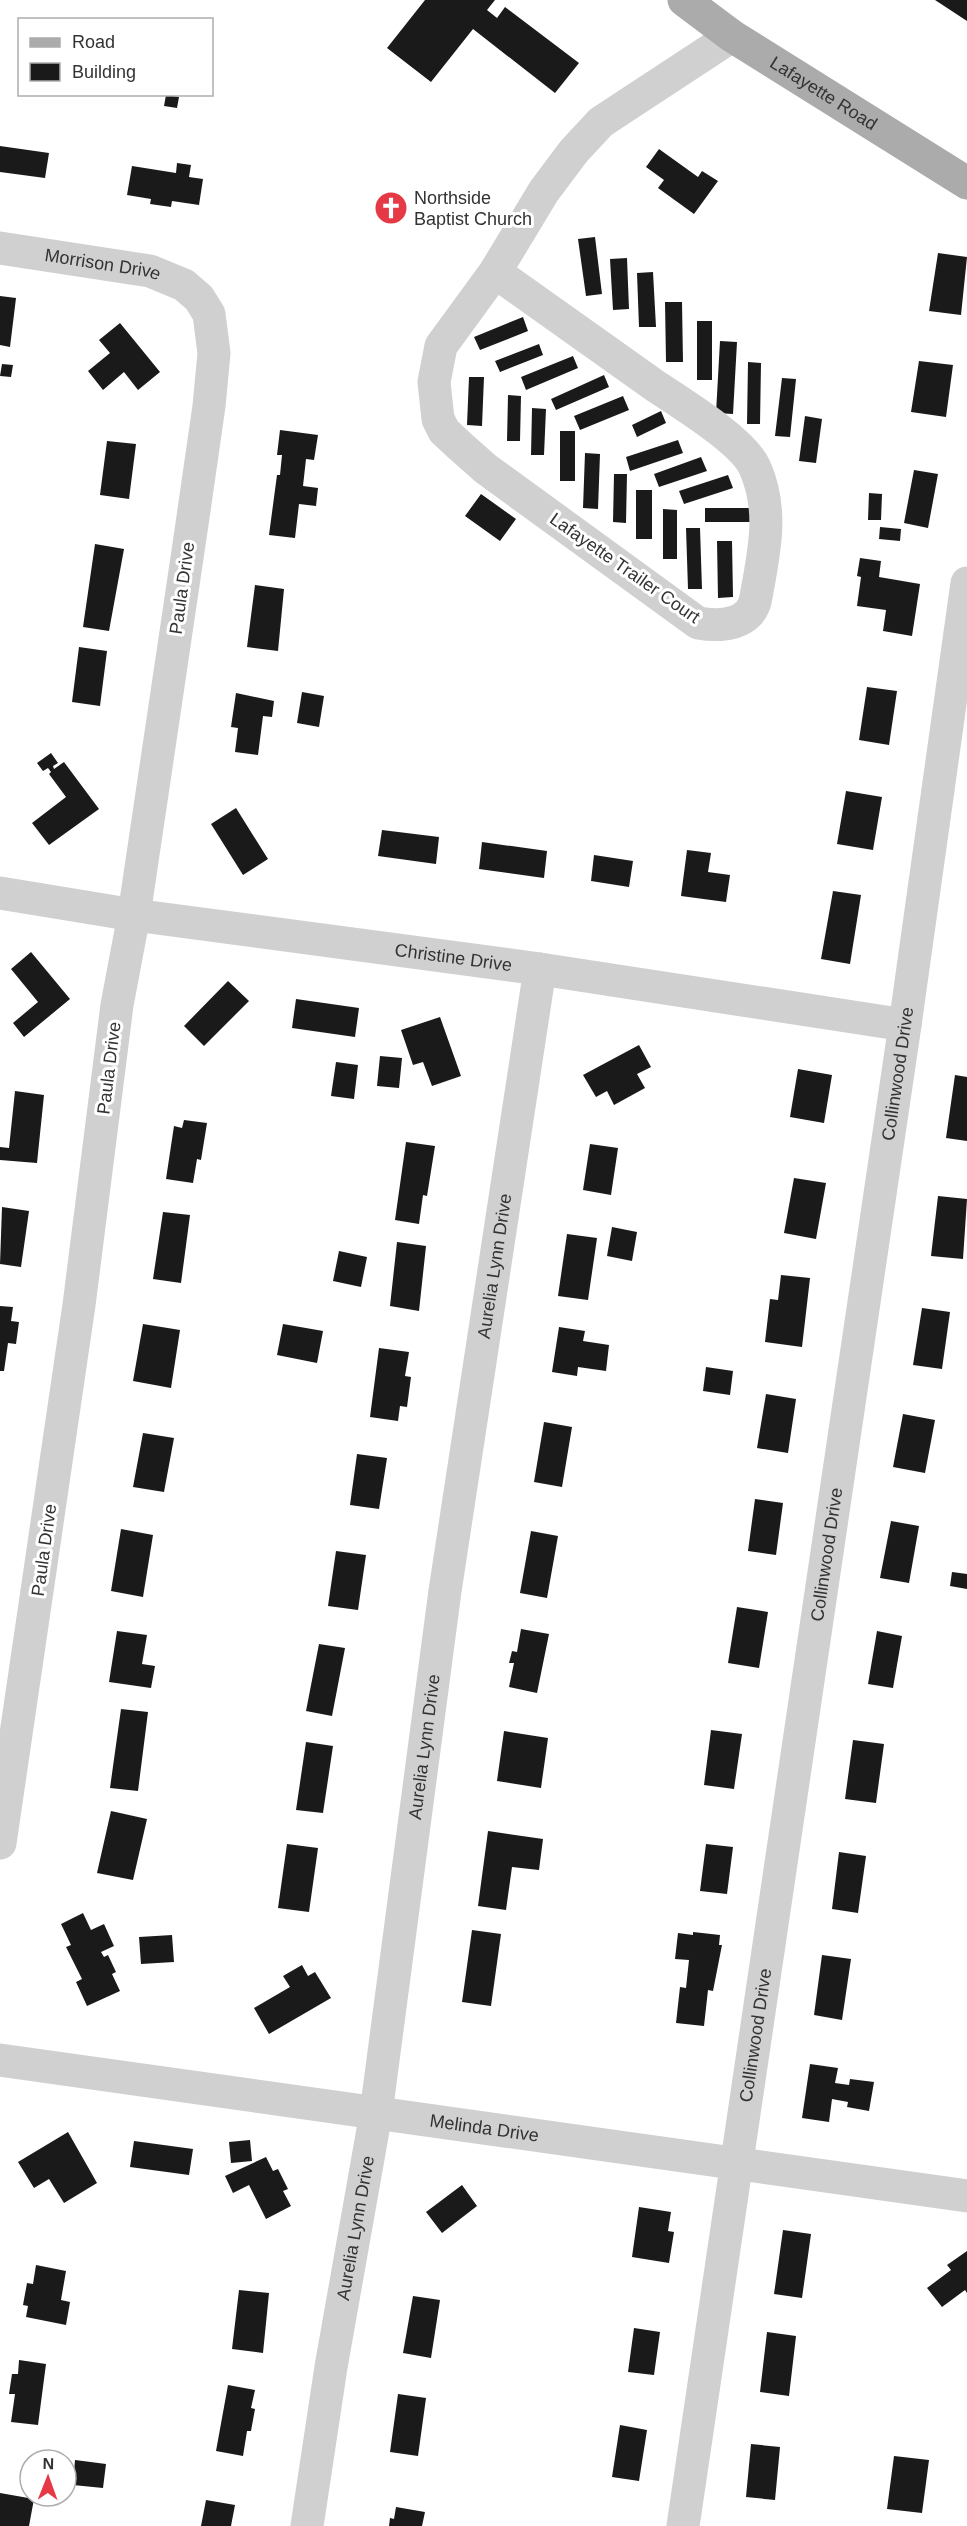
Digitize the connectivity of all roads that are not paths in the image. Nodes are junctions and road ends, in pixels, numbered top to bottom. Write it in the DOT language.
graph roads {
  1 [pos="684,0"];
  2 [pos="732,36"];
  3 [pos="967,183"];
  4 [pos="0,248"];
  5 [pos="495,272"];
  6 [pos="199,298"];
  7 [pos="967,583"];
  8 [pos="0,893"];
  9 [pos="134,915"];
  10 [pos="540,969"];
  11 [pos="906,1025"];
  12 [pos="0,1843"];
  13 [pos="0,2060"];
  14 [pos="376,2113"];
  15 [pos="737,2163"];
  16 [pos="967,2196"];
  17 [pos="307,2526"];
  18 [pos="683,2526"];
  1 -- 2 [label="main road, Lafayette Road"];
  2 -- 3 [label="main road, Lafayette Road"];
  2 -- 5 [label="street, Lafayette Trailer Court"];
  4 -- 6 [label="street, Morrison Drive"];
  5 -- 5 [label="street, Lafayette Trailer Court"];
  6 -- 9 [label="street, Paula Drive"];
  7 -- 11 [label="street, Collinwood Drive"];
  8 -- 9 [label="street, Christine Drive"];
  9 -- 10 [label="street, Christine Drive"];
  9 -- 12 [label="street, Paula Drive"];
  10 -- 11 [label="street, Christine Drive"];
  10 -- 14 [label="street, Aurelia Lynn Drive"];
  11 -- 15 [label="street, Collinwood Drive"];
  13 -- 14 [label="street, Melinda Drive"];
  14 -- 15 [label="street, Melinda Drive"];
  14 -- 17 [label="street, Aurelia Lynn Drive"];
  15 -- 16 [label="street, Melinda Drive"];
  15 -- 18 [label="street, Collinwood Drive"];
}
